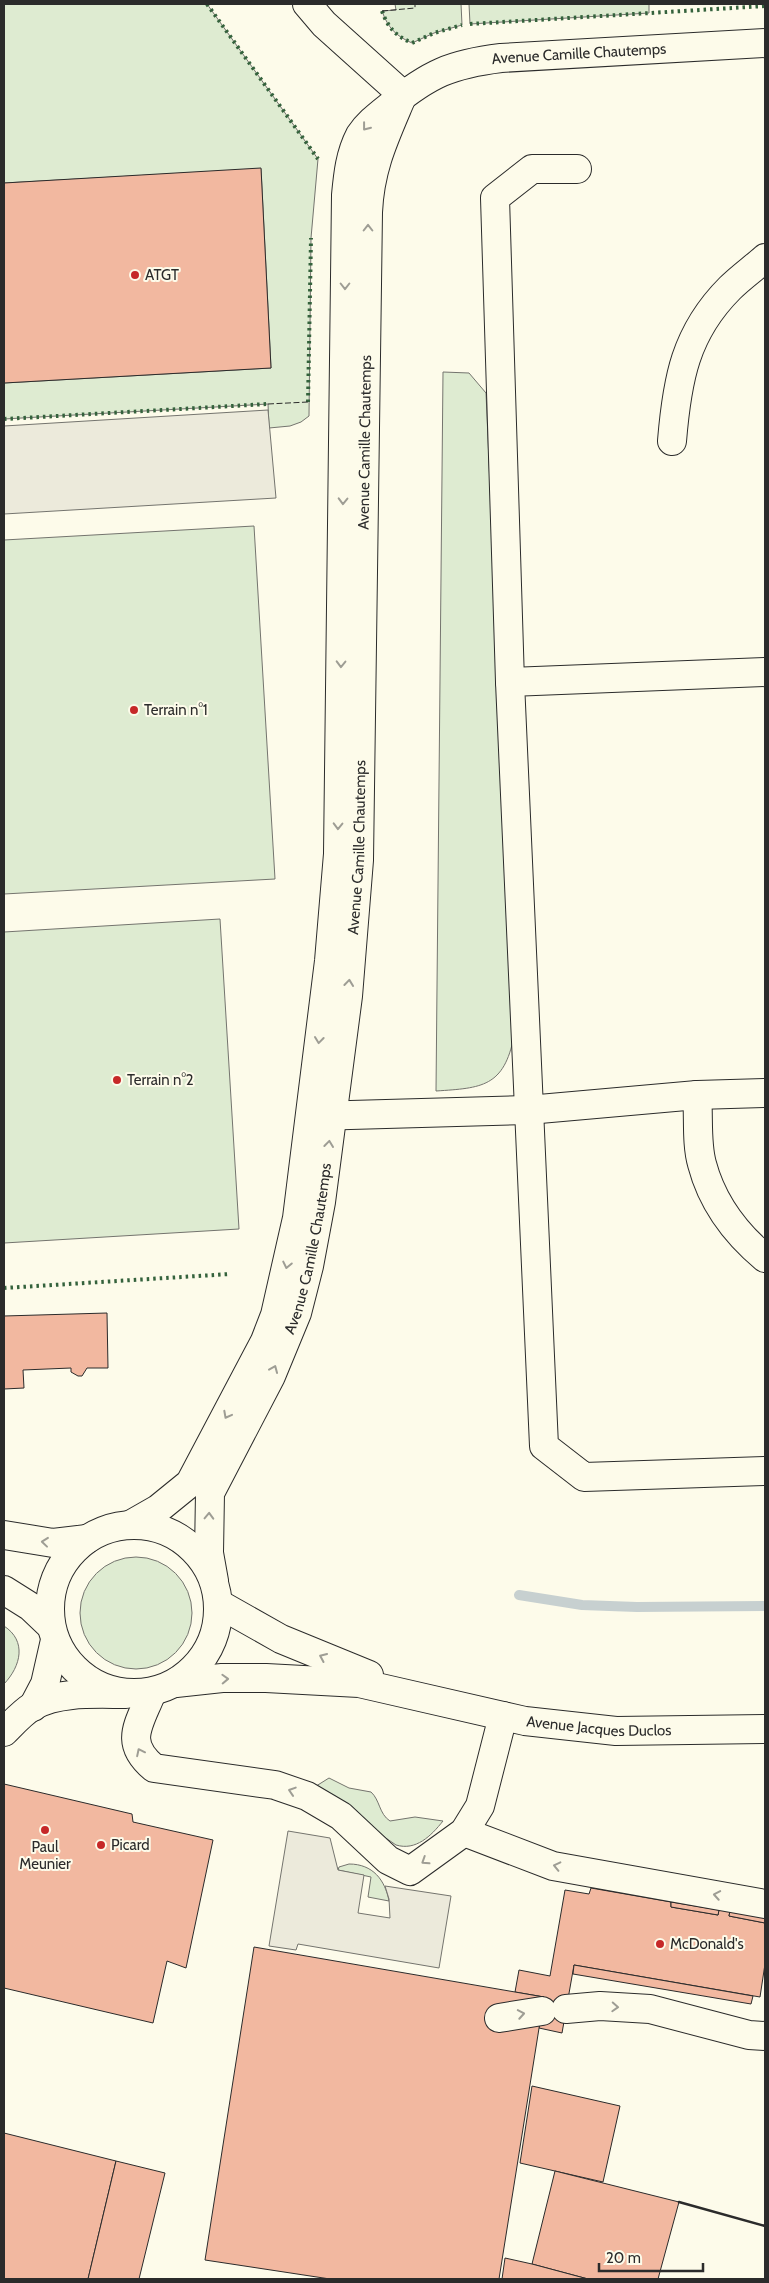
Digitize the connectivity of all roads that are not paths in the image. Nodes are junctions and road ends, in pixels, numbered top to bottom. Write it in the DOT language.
graph roads {
  1 [pos="308,4"];
  2 [pos="765,43"];
  3 [pos="403,95"];
  4 [pos="577,169"];
  5 [pos="765,258"];
  6 [pos="672,441"];
  7 [pos="765,672"];
  8 [pos="510,682"];
  9 [pos="765,1093"];
  10 [pos="697,1095"];
  11 [pos="528,1110"];
  12 [pos="321,1116"];
  13 [pos="765,1258"];
  14 [pos="765,1471"];
  15 [pos="130,1525"];
  16 [pos="4,1535"];
  17 [pos="87,1539"];
  18 [pos="4,1590"];
  19 [pos="216,1593"];
  20 [pos="53,1633"];
  21 [pos="151,1690"];
  22 [pos="434,1699"];
  23 [pos="33,1706"];
  24 [pos="503,1716"];
  25 [pos="765,1729"];
  26 [pos="4,1732"];
  27 [pos="464,1832"];
  28 [pos="765,1904"];
  29 [pos="499,2018"];
  30 [pos="765,2036"];
  1 -- 3 [label="street"];
  2 -- 3 [label="street, Avenue Camille Chautemps"];
  3 -- 12 [label="street, Avenue Camille Chautemps"];
  4 -- 8 [label="street"];
  5 -- 6 [label="street"];
  7 -- 8 [label="street"];
  8 -- 11 [label="street"];
  9 -- 10 [label="street"];
  10 -- 11 [label="street"];
  10 -- 13 [label="street"];
  11 -- 12 [label="street"];
  11 -- 14 [label="street"];
  12 -- 15 [label="street, Avenue Camille Chautemps, one-way"];
  19 -- 12 [label="street, Avenue Camille Chautemps, one-way"];
  15 -- 17 [label="street"];
  15 -- 19 [label="street"];
  17 -- 16 [label="street, one-way"];
  17 -- 20 [label="street"];
  18 -- 20 [label="street"];
  19 -- 21 [label="street"];
  22 -- 19 [label="street, Avenue Jacques Duclos, one-way"];
  20 -- 21 [label="street"];
  20 -- 23 [label="street"];
  21 -- 22 [label="street, Avenue Jacques Duclos, one-way"];
  21 -- 23 [label="street, Avenue Jacques Duclos"];
  27 -- 21 [label="street, one-way"];
  22 -- 24 [label="street, Avenue Jacques Duclos"];
  23 -- 26 [label="street"];
  24 -- 25 [label="street, Avenue Jacques Duclos"];
  24 -- 27 [label="street"];
  28 -- 27 [label="street, one-way"];
  29 -- 30 [label="street, one-way"];
}
